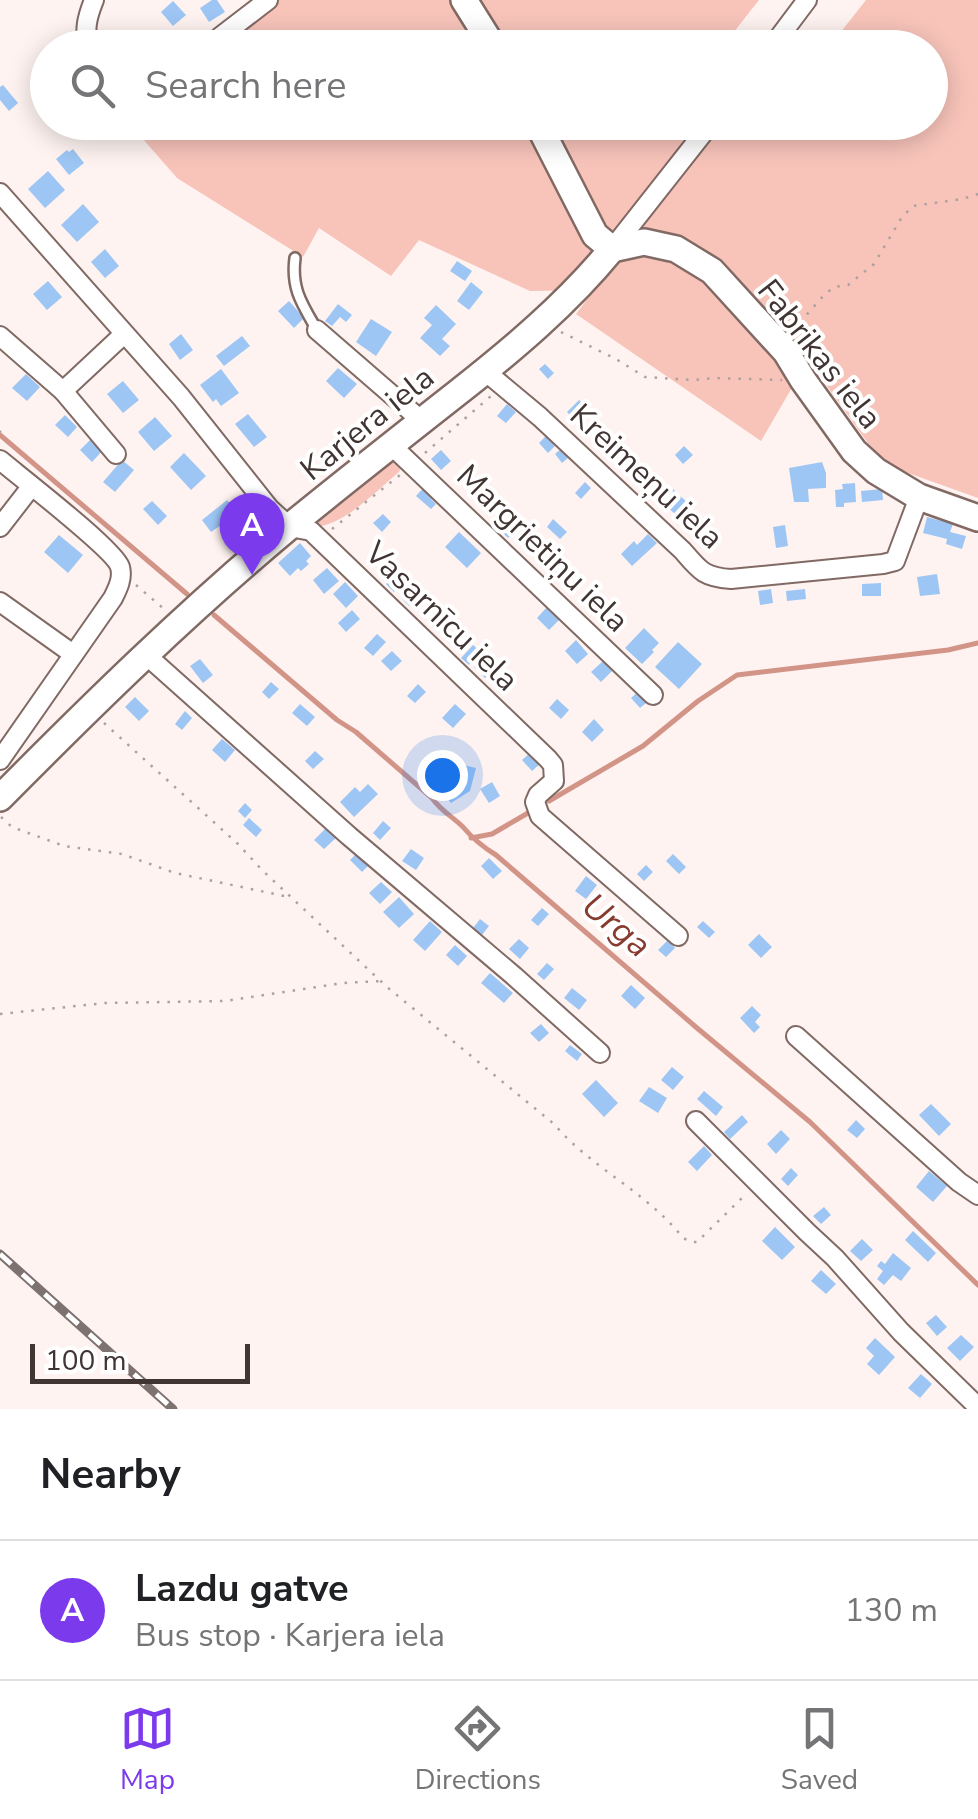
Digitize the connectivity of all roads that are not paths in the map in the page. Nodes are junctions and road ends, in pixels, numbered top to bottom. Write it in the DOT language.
graph roads {
  1 [pos="94,0"];
  2 [pos="268,0"];
  3 [pos="464,0"];
  4 [pos="807,0"];
  5 [pos="87,30"];
  6 [pos="228,30"];
  7 [pos="483,30"];
  8 [pos="784,30"];
  9 [pos="545,140"];
  10 [pos="698,140"];
  11 [pos="0,193"];
  12 [pos="612,249"];
  13 [pos="296,258"];
  14 [pos="317,330"];
  15 [pos="124,334"];
  16 [pos="0,336"];
  17 [pos="485,371"];
  18 [pos="63,391"];
  19 [pos="422,421"];
  20 [pos="392,445"];
  21 [pos="116,454"];
  22 [pos="0,460"];
  23 [pos="32,486"];
  24 [pos="919,496"];
  25 [pos="978,518"];
  26 [pos="290,526"];
  27 [pos="0,528"];
  28 [pos="0,602"];
  29 [pos="73,654"];
  30 [pos="145,654"];
  31 [pos="653,695"];
  32 [pos="0,760"];
  33 [pos="0,798"];
  34 [pos="678,936"];
  35 [pos="796,1036"];
  36 [pos="600,1052"];
  37 [pos="696,1122"];
  38 [pos="978,1195"];
  39 [pos="978,1407"];
  1 -- 5 [label="street"];
  2 -- 6 [label="street"];
  3 -- 7 [label="street"];
  4 -- 8 [label="street"];
  9 -- 12 [label="street"];
  10 -- 12 [label="street, Karjera iela"];
  11 -- 15 [label="street, Vasarnīcu iela"];
  12 -- 17 [label="street, Karjera iela"];
  12 -- 24 [label="street, Fabrikas iela"];
  13 -- 14 [label="lane"];
  14 -- 19 [label="street"];
  15 -- 18 [label="street"];
  15 -- 26 [label="street, Vasarnīcu iela"];
  16 -- 18 [label="street"];
  17 -- 19 [label="street, Karjera iela"];
  17 -- 24 [label="street, Kreimeņu iela"];
  18 -- 21 [label="street"];
  19 -- 20 [label="street, Karjera iela"];
  20 -- 26 [label="street, Karjera iela"];
  20 -- 31 [label="street, Margrietiņu iela"];
  22 -- 23 [label="street"];
  23 -- 27 [label="street"];
  23 -- 29 [label="street"];
  24 -- 25 [label="street, Fabrikas iela"];
  26 -- 30 [label="street, Karjera iela"];
  26 -- 34 [label="street, Vasarnīcu iela"];
  28 -- 29 [label="street"];
  29 -- 32 [label="street"];
  30 -- 33 [label="street, Karjera iela"];
  30 -- 36 [label="street"];
  35 -- 38 [label="street"];
  37 -- 39 [label="street"];
}
